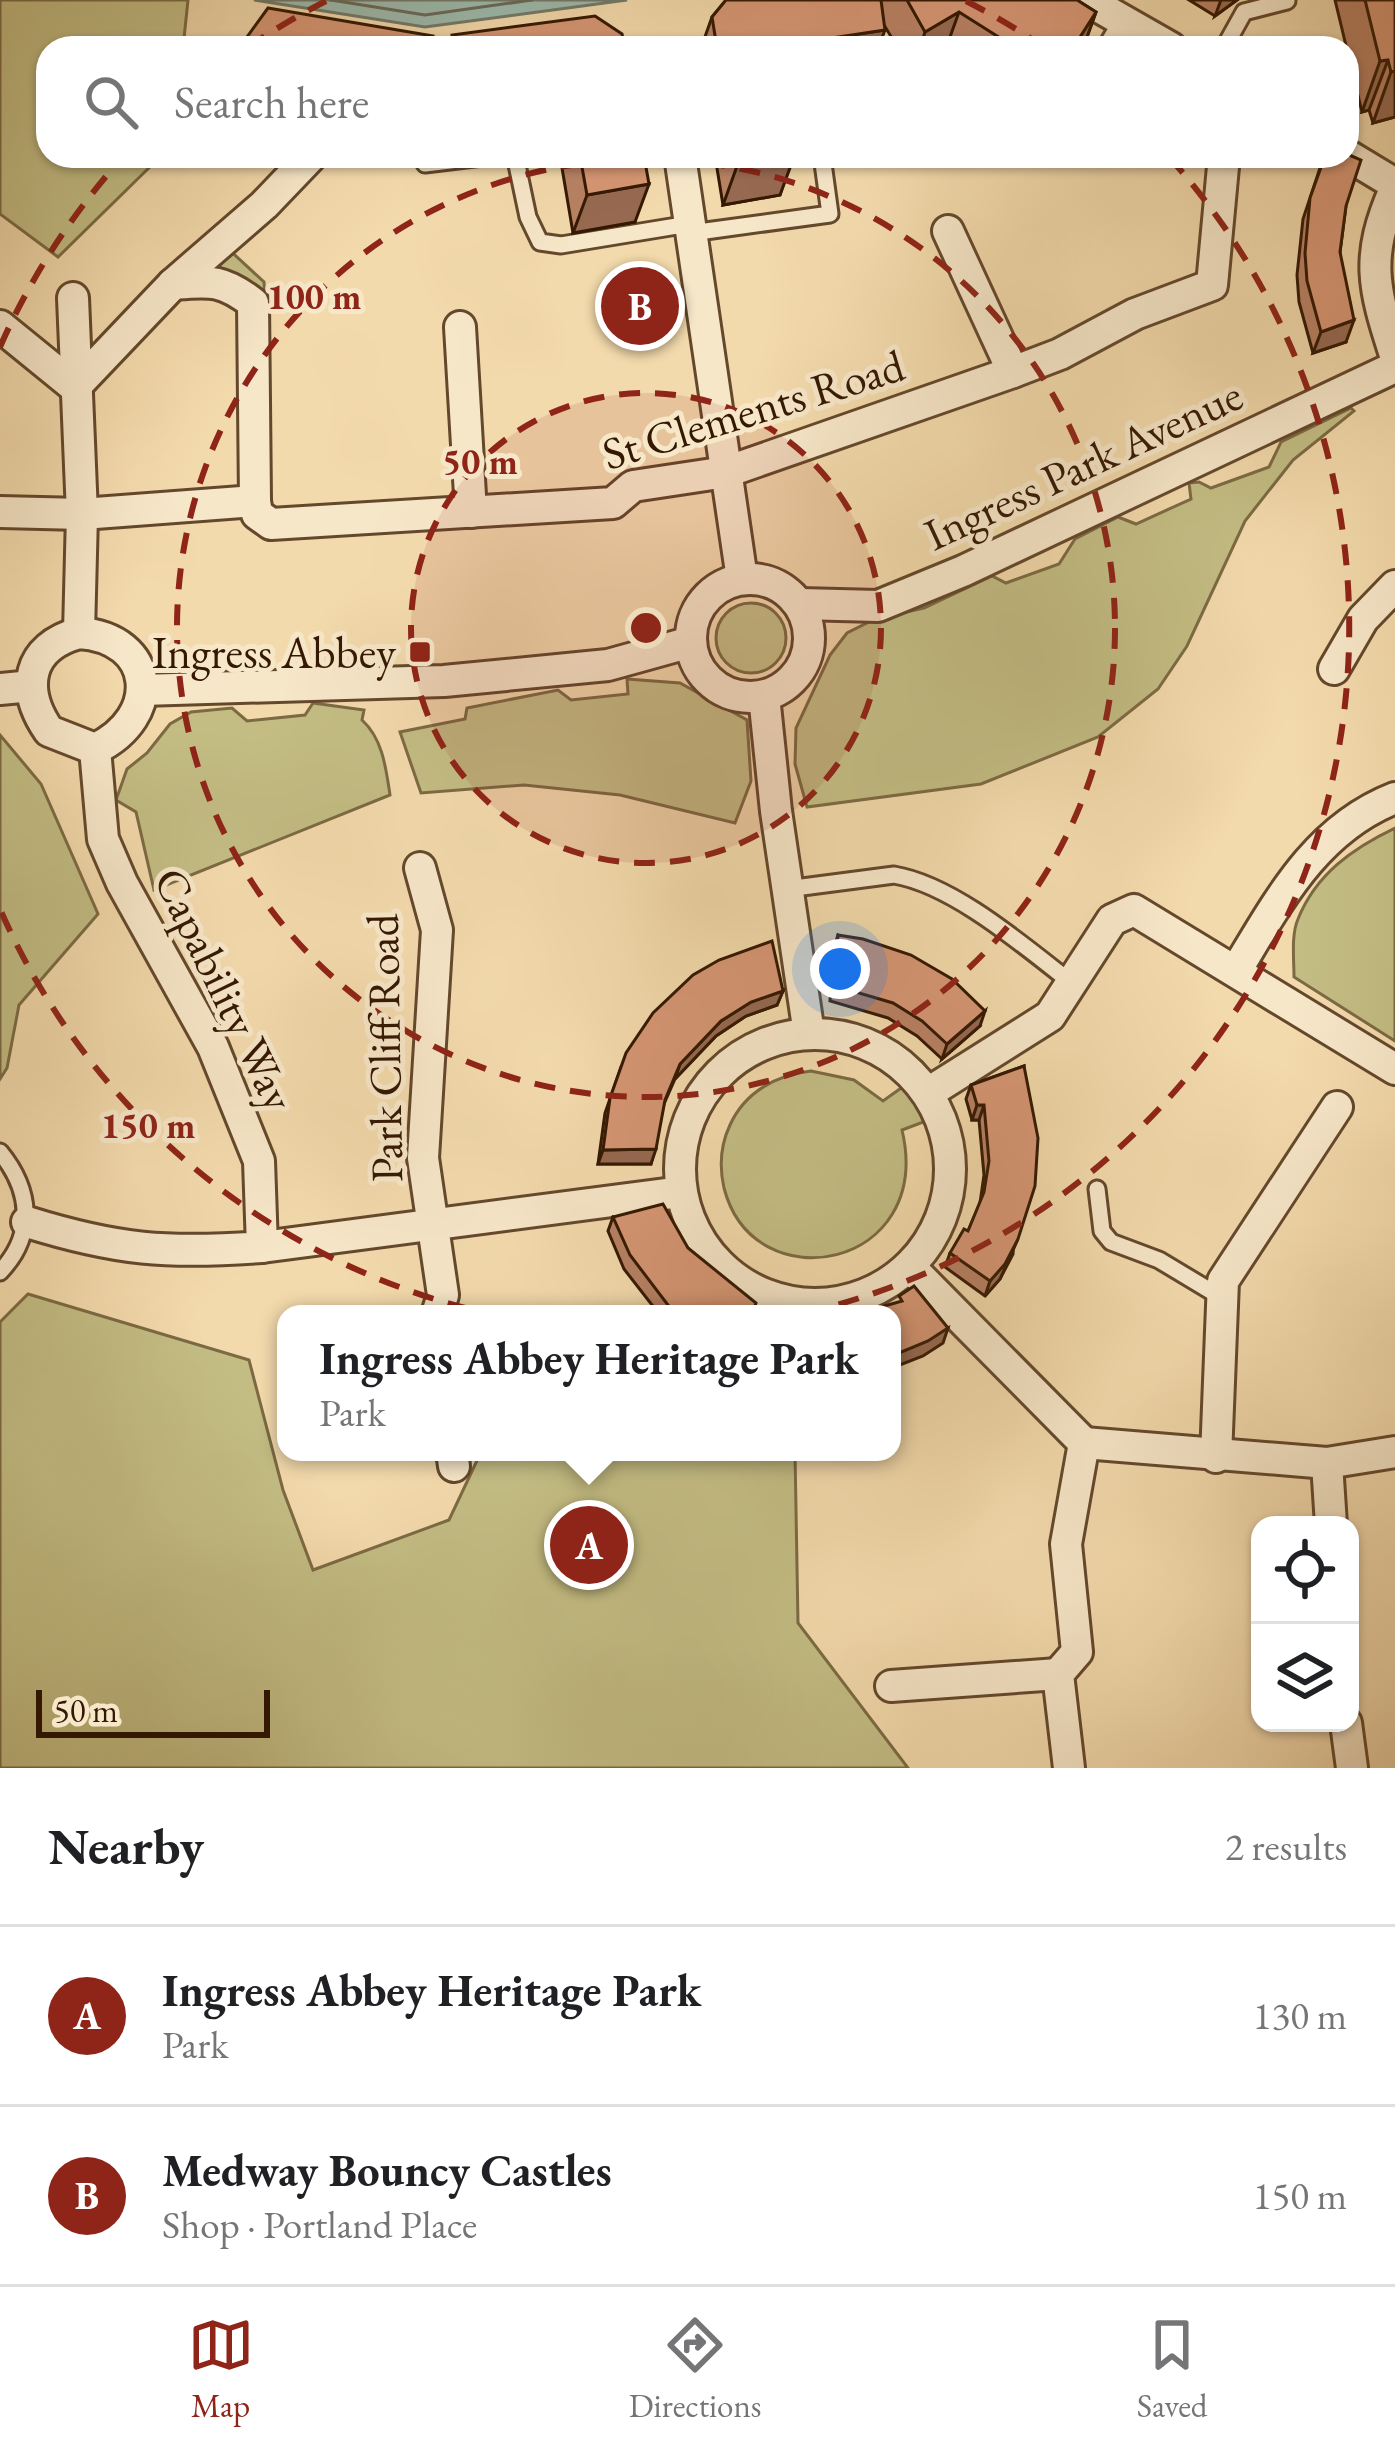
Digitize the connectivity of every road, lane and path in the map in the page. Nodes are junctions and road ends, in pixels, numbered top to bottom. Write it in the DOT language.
graph roads {
  1 [pos="1087,0"];
  2 [pos="1287,1"];
  3 [pos="1122,20"];
  4 [pos="1112,36"];
  5 [pos="1150,36"];
  6 [pos="1231,36"];
  7 [pos="1359,162"];
  8 [pos="300,168"];
  9 [pos="518,168"];
  10 [pos="682,168"];
  11 [pos="824,168"];
  12 [pos="1223,168"];
  13 [pos="1395,186"];
  14 [pos="690,228"];
  15 [pos="948,231"];
  16 [pos="172,284"];
  17 [pos="73,298"];
  18 [pos="0,326"];
  19 [pos="460,327"];
  20 [pos="1395,356"];
  21 [pos="1395,368"];
  22 [pos="1013,372"];
  23 [pos="75,387"];
  24 [pos="727,472"];
  25 [pos="255,501"];
  26 [pos="0,512"];
  27 [pos="471,512"];
  28 [pos="82,514"];
  29 [pos="742,579"];
  30 [pos="1395,586"];
  31 [pos="800,604"];
  32 [pos="79,633"];
  33 [pos="691,642"];
  34 [pos="1334,669"];
  35 [pos="32,686"];
  36 [pos="0,688"];
  37 [pos="142,690"];
  38 [pos="764,696"];
  39 [pos="94,749"];
  40 [pos="1395,798"];
  41 [pos="421,868"];
  42 [pos="788,889"];
  43 [pos="1237,969"];
  44 [pos="1073,984"];
  45 [pos="808,1034"];
  46 [pos="1395,1069"];
  47 [pos="928,1093"];
  48 [pos="1337,1108"];
  49 [pos="0,1152"];
  50 [pos="1097,1189"];
  51 [pos="681,1192"];
  52 [pos="26,1222"];
  53 [pos="435,1227"];
  54 [pos="262,1247"];
  55 [pos="910,1268"];
  56 [pos="0,1272"];
  57 [pos="1220,1296"];
  58 [pos="440,1305"];
  59 [pos="1084,1443"];
  60 [pos="1395,1452"];
  61 [pos="1216,1457"];
  62 [pos="1327,1463"];
  63 [pos="1330,1516"];
  64 [pos="1058,1674"];
  65 [pos="891,1686"];
  66 [pos="1347,1732"];
  67 [pos="1069,1768"];
  68 [pos="1352,1768"];
  1 -- 3 [label="street"];
  2 -- 6 [label="lane"];
  3 -- 4 [label="lane"];
  3 -- 5 [label="street"];
  7 -- 13 [label="street"];
  8 -- 16 [label="street"];
  9 -- 14 [label="lane"];
  10 -- 14 [label="street"];
  11 -- 14 [label="lane"];
  12 -- 22 [label="street, St Clements Road"];
  13 -- 20 [label="street"];
  14 -- 24 [label="street"];
  15 -- 22 [label="street"];
  16 -- 23 [label="street"];
  16 -- 25 [label="street"];
  17 -- 23 [label="street"];
  18 -- 23 [label="street"];
  19 -- 27 [label="street"];
  21 -- 31 [label="street, Ingress Park Avenue"];
  22 -- 24 [label="street, St Clements Road"];
  23 -- 28 [label="street"];
  24 -- 27 [label="street, St Clements Road"];
  24 -- 29 [label="street"];
  25 -- 27 [label="street, St Clements Road"];
  25 -- 28 [label="street"];
  26 -- 28 [label="street"];
  28 -- 32 [label="street"];
  29 -- 31 [label="street, Ingress Park Avenue"];
  29 -- 33 [label="street"];
  30 -- 34 [label="street"];
  31 -- 38 [label="street"];
  32 -- 35 [label="street"];
  32 -- 37 [label="street"];
  33 -- 37 [label="street"];
  33 -- 38 [label="street"];
  35 -- 36 [label="street"];
  35 -- 39 [label="street"];
  37 -- 39 [label="street"];
  38 -- 42 [label="street"];
  39 -- 54 [label="street, Capability Way"];
  40 -- 43 [label="street"];
  41 -- 53 [label="street, Park Cliff Road"];
  42 -- 44 [label="lane"];
  42 -- 45 [label="street"];
  43 -- 44 [label="street"];
  43 -- 46 [label="street"];
  44 -- 47 [label="street"];
  45 -- 47 [label="street"];
  45 -- 51 [label="street"];
  47 -- 55 [label="street"];
  48 -- 57 [label="street"];
  49 -- 52 [label="lane"];
  50 -- 57 [label="lane"];
  51 -- 53 [label="street, Park Cliff Road"];
  51 -- 55 [label="street"];
  52 -- 54 [label="street"];
  52 -- 56 [label="lane"];
  53 -- 54 [label="street, Park Cliff Road"];
  53 -- 58 [label="street, Park Cliff Road"];
  55 -- 59 [label="street"];
  57 -- 61 [label="street"];
  59 -- 61 [label="street"];
  59 -- 64 [label="street"];
  60 -- 62 [label="street"];
  61 -- 62 [label="street"];
  62 -- 63 [label="street"];
  64 -- 65 [label="street"];
  64 -- 67 [label="street"];
  66 -- 68 [label="street"];
}
